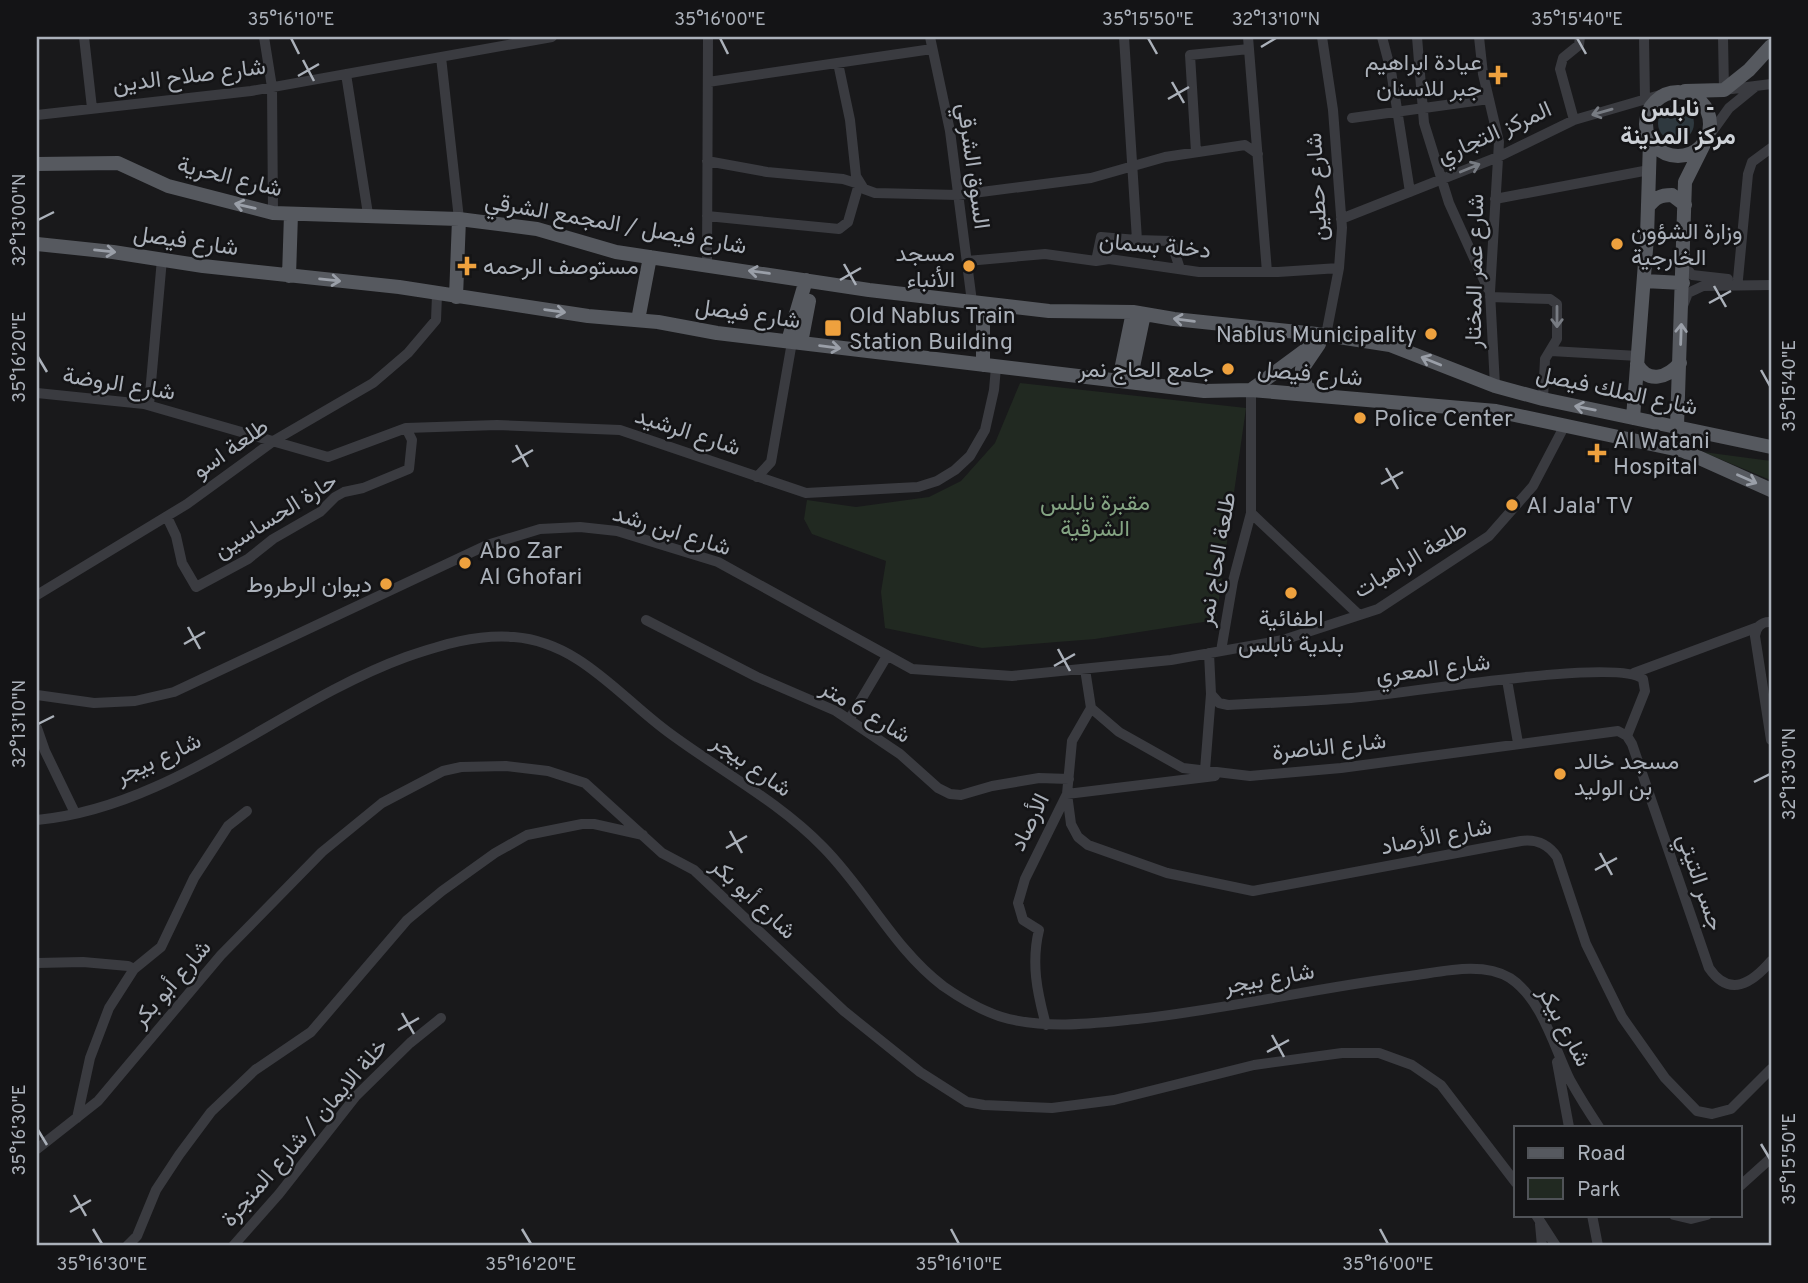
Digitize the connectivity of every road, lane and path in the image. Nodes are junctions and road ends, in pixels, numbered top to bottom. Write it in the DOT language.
graph roads {
  1 [pos="84,37"];
  2 [pos="264,37"];
  3 [pos="552,37"];
  4 [pos="708,37"];
  5 [pos="1124,37"];
  6 [pos="1248,37"];
  7 [pos="1322,37"];
  8 [pos="1382,37"];
  9 [pos="1417,37"];
  10 [pos="1479,37"];
  11 [pos="1580,37"];
  12 [pos="1644,37"];
  13 [pos="1723,37"];
  14 [pos="931,43"];
  15 [pos="1249,50"];
  16 [pos="1768,51"];
  17 [pos="441,57"];
  18 [pos="838,63"];
  19 [pos="346,74"];
  20 [pos="708,82"];
  21 [pos="1771,83"];
  22 [pos="1756,86"];
  23 [pos="272,88"];
  24 [pos="1724,90"];
  25 [pos="1672,92"];
  26 [pos="1489,99"];
  27 [pos="1645,100"];
  28 [pos="92,108"];
  29 [pos="1423,108"];
  30 [pos="1396,112"];
  31 [pos="37,115"];
  32 [pos="1352,118"];
  33 [pos="1574,120"];
  34 [pos="1706,140"];
  35 [pos="1650,141"];
  36 [pos="1771,148"];
  37 [pos="1196,152"];
  38 [pos="1258,154"];
  39 [pos="1498,157"];
  40 [pos="707,161"];
  41 [pos="37,164"];
  42 [pos="1132,165"];
  43 [pos="1649,170"];
  44 [pos="1442,179"];
  45 [pos="859,184"];
  46 [pos="1410,192"];
  47 [pos="958,195"];
  48 [pos="1495,199"];
  49 [pos="1685,205"];
  50 [pos="1648,207"];
  51 [pos="273,213"];
  52 [pos="291,214"];
  53 [pos="368,214"];
  54 [pos="707,216"];
  55 [pos="459,219"];
  56 [pos="1341,219"];
  57 [pos="1137,240"];
  58 [pos="37,244"];
  59 [pos="650,257"];
  60 [pos="162,259"];
  61 [pos="967,261"];
  62 [pos="1096,261"];
  63 [pos="707,265"];
  64 [pos="1684,265"];
  65 [pos="1339,268"];
  66 [pos="1180,269"];
  67 [pos="1267,272"];
  68 [pos="289,276"];
  69 [pos="1738,279"];
  70 [pos="1771,279"];
  71 [pos="810,281"];
  72 [pos="1644,281"];
  73 [pos="1722,282"];
  74 [pos="1683,283"];
  75 [pos="1771,285"];
  76 [pos="1490,294"];
  77 [pos="437,295"];
  78 [pos="456,297"];
  79 [pos="977,303"];
  80 [pos="1682,307"];
  81 [pos="1138,313"];
  82 [pos="638,320"];
  83 [pos="1326,335"];
  84 [pos="794,342"];
  85 [pos="1550,351"];
  86 [pos="1637,360"];
  87 [pos="1680,363"];
  88 [pos="989,366"];
  89 [pos="1124,381"];
  90 [pos="1495,386"];
  91 [pos="1251,390"];
  92 [pos="37,393"];
  93 [pos="1321,396"];
  94 [pos="1543,400"];
  95 [pos="149,405"];
  96 [pos="1496,411"];
  97 [pos="1633,418"];
  98 [pos="1564,425"];
  99 [pos="1677,426"];
  100 [pos="406,428"];
  101 [pos="275,440"];
  102 [pos="1771,447"];
  103 [pos="757,477"];
  104 [pos="1771,489"];
  105 [pos="1251,513"];
  106 [pos="167,517"];
  107 [pos="37,595"];
  108 [pos="1359,615"];
  109 [pos="646,620"];
  110 [pos="1771,622"];
  111 [pos="1758,627"];
  112 [pos="1222,651"];
  113 [pos="1209,653"];
  114 [pos="887,656"];
  115 [pos="1085,669"];
  116 [pos="1634,673"];
  117 [pos="1507,680"];
  118 [pos="1211,694"];
  119 [pos="37,695"];
  120 [pos="1090,708"];
  121 [pos="849,720"];
  122 [pos="37,728"];
  123 [pos="1627,736"];
  124 [pos="1771,740"];
  125 [pos="1518,743"];
  126 [pos="1205,771"];
  127 [pos="1235,774"];
  128 [pos="1069,779"];
  129 [pos="1067,794"];
  130 [pos="247,811"];
  131 [pos="75,813"];
  132 [pos="37,820"];
  133 [pos="643,835"];
  134 [pos="1771,961"];
  135 [pos="37,963"];
  136 [pos="134,969"];
  137 [pos="1391,978"];
  138 [pos="440,1018"];
  139 [pos="1046,1025"];
  140 [pos="1555,1048"];
  141 [pos="1771,1069"];
  142 [pos="78,1118"];
  143 [pos="1569,1126"];
  144 [pos="1598,1126"];
  145 [pos="37,1149"];
  146 [pos="1771,1158"];
  147 [pos="1514,1180"];
  148 [pos="1742,1184"];
  149 [pos="1592,1216"];
  150 [pos="1678,1216"];
  151 [pos="1703,1216"];
  152 [pos="1538,1218"];
  153 [pos="127,1246"];
  154 [pos="233,1246"];
  155 [pos="1542,1246"];
  156 [pos="1556,1246"];
  157 [pos="1598,1246"];
  1 -- 28 [label="street"];
  2 -- 23 [label="street"];
  3 -- 17 [label="street, شارع صلاح الدين"];
  4 -- 20 [label="street"];
  5 -- 42 [label="street"];
  6 -- 15 [label="street"];
  7 -- 56 [label="street, شارع حطين"];
  8 -- 30 [label="street"];
  9 -- 29 [label="street"];
  10 -- 26 [label="street, شارع عمر المختار"];
  11 -- 33 [label="street"];
  12 -- 27 [label="street"];
  13 -- 24 [label="street"];
  14 -- 18 [label="street"];
  14 -- 47 [label="street, السوق الشرقي"];
  15 -- 37 [label="street"];
  15 -- 38 [label="street"];
  16 -- 21 [label="street"];
  16 -- 24 [label="main road"];
  17 -- 19 [label="street, شارع صلاح الدين"];
  17 -- 55 [label="street"];
  18 -- 20 [label="street"];
  18 -- 45 [label="street"];
  19 -- 23 [label="street, شارع صلاح الدين"];
  19 -- 53 [label="street"];
  20 -- 40 [label="street"];
  21 -- 22 [label="street"];
  22 -- 24 [label="street"];
  22 -- 34 [label="street"];
  23 -- 28 [label="street, شارع صلاح الدين"];
  23 -- 51 [label="street"];
  24 -- 25 [label="main road"];
  25 -- 27 [label="street, المركز التجاري"];
  25 -- 34 [label="main road"];
  25 -- 35 [label="main road"];
  26 -- 29 [label="street"];
  26 -- 39 [label="street, شارع عمر المختار"];
  27 -- 33 [label="street, المركز التجاري, one-way"];
  28 -- 31 [label="street, شارع صلاح الدين"];
  29 -- 30 [label="street"];
  29 -- 44 [label="street"];
  30 -- 32 [label="street"];
  30 -- 46 [label="street"];
  33 -- 39 [label="street, المركز التجاري"];
  34 -- 35 [label="main road"];
  34 -- 49 [label="main road"];
  35 -- 43 [label="main road"];
  36 -- 69 [label="street"];
  37 -- 38 [label="street"];
  37 -- 42 [label="street"];
  38 -- 67 [label="street"];
  44 -- 39 [label="street, المركز التجاري, one-way"];
  39 -- 48 [label="street, شارع عمر المختار"];
  40 -- 45 [label="street"];
  40 -- 54 [label="street"];
  51 -- 41 [label="main road, شارع الحرية, one-way"];
  42 -- 47 [label="street"];
  42 -- 57 [label="street"];
  43 -- 48 [label="street"];
  43 -- 50 [label="main road"];
  44 -- 46 [label="street, المركز التجاري"];
  44 -- 76 [label="street"];
  45 -- 47 [label="street"];
  45 -- 54 [label="street"];
  46 -- 56 [label="street, المركز التجاري"];
  47 -- 61 [label="street, السوق الشرقي"];
  48 -- 76 [label="street, شارع عمر المختار"];
  49 -- 50 [label="main road"];
  49 -- 64 [label="main road"];
  50 -- 72 [label="main road"];
  51 -- 52 [label="main road, شارع الحرية"];
  52 -- 53 [label="main road, شارع الحرية"];
  52 -- 68 [label="main road"];
  53 -- 55 [label="main road, شارع الحرية"];
  54 -- 63 [label="street"];
  55 -- 59 [label="main road, شارع فيصل / المجمع الشرقي"];
  55 -- 78 [label="main road"];
  56 -- 65 [label="street, شارع حطين"];
  57 -- 62 [label="street"];
  57 -- 66 [label="street"];
  58 -- 60 [label="main road, شارع فيصل, one-way"];
  59 -- 63 [label="main road, شارع فيصل / المجمع الشرقي"];
  59 -- 82 [label="main road"];
  60 -- 68 [label="main road, شارع فيصل"];
  60 -- 95 [label="street"];
  61 -- 62 [label="street, دخلة بسمان"];
  61 -- 79 [label="street, السوق الشرقي"];
  62 -- 66 [label="street, دخلة بسمان"];
  71 -- 63 [label="main road, شارع فيصل / المجمع الشرقي, one-way"];
  64 -- 73 [label="street"];
  64 -- 74 [label="main road"];
  65 -- 67 [label="street, دخلة بسمان"];
  65 -- 83 [label="street, شارع حطين"];
  66 -- 67 [label="street, دخلة بسمان"];
  68 -- 77 [label="main road, شارع فيصل, one-way"];
  69 -- 70 [label="street"];
  69 -- 73 [label="street"];
  71 -- 79 [label="main road, شارع فيصل / المجمع الشرقي"];
  71 -- 84 [label="main road"];
  72 -- 74 [label="main road"];
  72 -- 86 [label="main road"];
  73 -- 75 [label="street"];
  73 -- 80 [label="street"];
  74 -- 80 [label="main road"];
  76 -- 85 [label="street, one-way"];
  76 -- 90 [label="street, شارع عمر المختار"];
  77 -- 78 [label="main road, شارع فيصل"];
  77 -- 101 [label="street, طلعة اسو"];
  78 -- 82 [label="main road, شارع فيصل, one-way"];
  79 -- 81 [label="main road, شارع فيصل / المجمع الشرقي"];
  79 -- 88 [label="main road"];
  87 -- 80 [label="main road, one-way"];
  83 -- 81 [label="main road, شارع فيصل / المجمع الشرقي, one-way"];
  81 -- 89 [label="main road"];
  82 -- 84 [label="main road, شارع فيصل"];
  90 -- 83 [label="main road, شارع الملك فيصل, one-way"];
  83 -- 91 [label="main road"];
  83 -- 93 [label="main road"];
  84 -- 88 [label="main road, شارع فيصل, one-way"];
  84 -- 103 [label="street"];
  85 -- 86 [label="street"];
  85 -- 94 [label="street"];
  86 -- 87 [label="main road"];
  86 -- 97 [label="main road"];
  87 -- 99 [label="main road"];
  88 -- 89 [label="main road, شارع فيصل"];
  88 -- 103 [label="street, شارع الرشيد"];
  89 -- 91 [label="main road, شارع فيصل"];
  90 -- 94 [label="main road, شارع الملك فيصل"];
  91 -- 93 [label="main road, شارع فيصل"];
  91 -- 105 [label="street, طلعة الحاج نمر"];
  92 -- 95 [label="street, شارع الروضة"];
  93 -- 96 [label="main road, شارع فيصل"];
  97 -- 94 [label="main road, شارع الملك فيصل, one-way"];
  95 -- 101 [label="street, شارع الروضة"];
  96 -- 98 [label="main road, شارع الملك فيصل"];
  97 -- 99 [label="main road, شارع الملك فيصل"];
  98 -- 104 [label="main road, شارع الملك فيصل, one-way"];
  98 -- 108 [label="street, طلعة الراهبات"];
  99 -- 102 [label="main road, شارع الملك فيصل"];
  100 -- 101 [label="street, شارع الرشيد"];
  100 -- 103 [label="street, شارع الرشيد"];
  100 -- 106 [label="street, حارة الحساسين"];
  101 -- 106 [label="street, طلعة اسو"];
  105 -- 108 [label="street"];
  105 -- 112 [label="street, طلعة الحاج نمر"];
  106 -- 107 [label="street, طلعة اسو"];
  108 -- 112 [label="street, طلعة الراهبات"];
  109 -- 121 [label="street, شارع 6 متر"];
  110 -- 111 [label="street"];
  111 -- 116 [label="street"];
  111 -- 124 [label="street"];
  112 -- 113 [label="street, شارع ابن رشد"];
  113 -- 115 [label="street, شارع ابن رشد"];
  113 -- 118 [label="street"];
  114 -- 115 [label="street, شارع ابن رشد"];
  114 -- 119 [label="street, شارع ابن رشد"];
  114 -- 121 [label="street"];
  115 -- 120 [label="street"];
  116 -- 117 [label="street, شارع المعري"];
  116 -- 123 [label="street"];
  117 -- 118 [label="street, شارع المعري"];
  117 -- 125 [label="street"];
  118 -- 126 [label="street"];
  120 -- 126 [label="street, شارع الناصرة"];
  120 -- 128 [label="street, شارع الأرصاد"];
  121 -- 128 [label="street, شارع 6 متر"];
  122 -- 131 [label="street"];
  123 -- 125 [label="street, شارع الناصرة"];
  123 -- 134 [label="street, جسر التيتي"];
  125 -- 127 [label="street, شارع الناصرة"];
  126 -- 127 [label="street, شارع الناصرة"];
  127 -- 129 [label="street, الأرصاد"];
  128 -- 129 [label="street, شارع الأرصاد"];
  129 -- 139 [label="street, الأرصاد"];
  129 -- 141 [label="street, شارع الأرصاد"];
  130 -- 136 [label="street"];
  131 -- 132 [label="street, شارع بيجر"];
  131 -- 139 [label="street, شارع بيجر"];
  133 -- 142 [label="street, شارع أبو بكر"];
  133 -- 147 [label="street, شارع أبو بكر"];
  133 -- 153 [label="street"];
  135 -- 136 [label="street"];
  136 -- 142 [label="street"];
  137 -- 139 [label="street, شارع بيجر"];
  137 -- 140 [label="street, شارع بيكر"];
  138 -- 154 [label="street, خلة الايمان / شارع المنجرة"];
  140 -- 143 [label="street"];
  140 -- 144 [label="street, شارع بيكر"];
  142 -- 145 [label="street, شارع أبو بكر"];
  146 -- 148 [label="street"];
  149 -- 157 [label="street"];
  150 -- 151 [label="street"];
  152 -- 155 [label="street"];
  152 -- 156 [label="street"];
}
